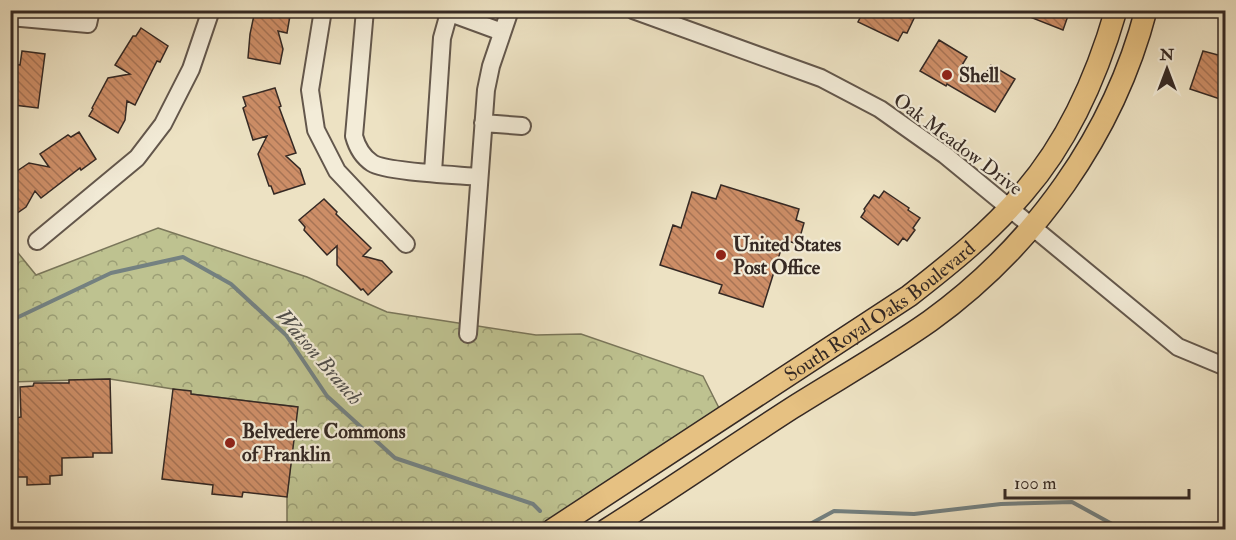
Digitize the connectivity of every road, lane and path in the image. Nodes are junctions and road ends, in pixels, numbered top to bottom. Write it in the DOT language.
graph roads {
  1 [pos="212,10"];
  2 [pos="323,10"];
  3 [pos="365,10"];
  4 [pos="510,10"];
  5 [pos="633,10"];
  6 [pos="1116,10"];
  7 [pos="1146,10"];
  8 [pos="445,12"];
  9 [pos="10,17"];
  10 [pos="90,17"];
  11 [pos="674,17"];
  12 [pos="502,32"];
  13 [pos="483,123"];
  14 [pos="522,126"];
  15 [pos="433,172"];
  16 [pos="479,177"];
  17 [pos="1009,208"];
  18 [pos="1032,227"];
  19 [pos="37,241"];
  20 [pos="406,243"];
  21 [pos="468,334"];
  22 [pos="1226,367"];
  23 [pos="552,530"];
  24 [pos="606,530"];
  1 -- 19 [label="street"];
  2 -- 20 [label="street"];
  3 -- 15 [label="street"];
  4 -- 12 [label="street"];
  5 -- 11 [label="street, Oak Meadow Drive"];
  6 -- 17 [label="main road, South Royal Oaks Boulevard"];
  7 -- 18 [label="main road, South Royal Oaks Boulevard"];
  8 -- 12 [label="street"];
  8 -- 15 [label="street"];
  9 -- 10 [label="street"];
  11 -- 17 [label="street, Oak Meadow Drive"];
  12 -- 13 [label="street"];
  13 -- 14 [label="street"];
  13 -- 16 [label="street"];
  15 -- 16 [label="street"];
  16 -- 21 [label="street"];
  17 -- 18 [label="street, Oak Meadow Drive"];
  17 -- 23 [label="main road, South Royal Oaks Boulevard"];
  18 -- 22 [label="street, Oak Meadow Drive"];
  18 -- 24 [label="main road, South Royal Oaks Boulevard"];
}
